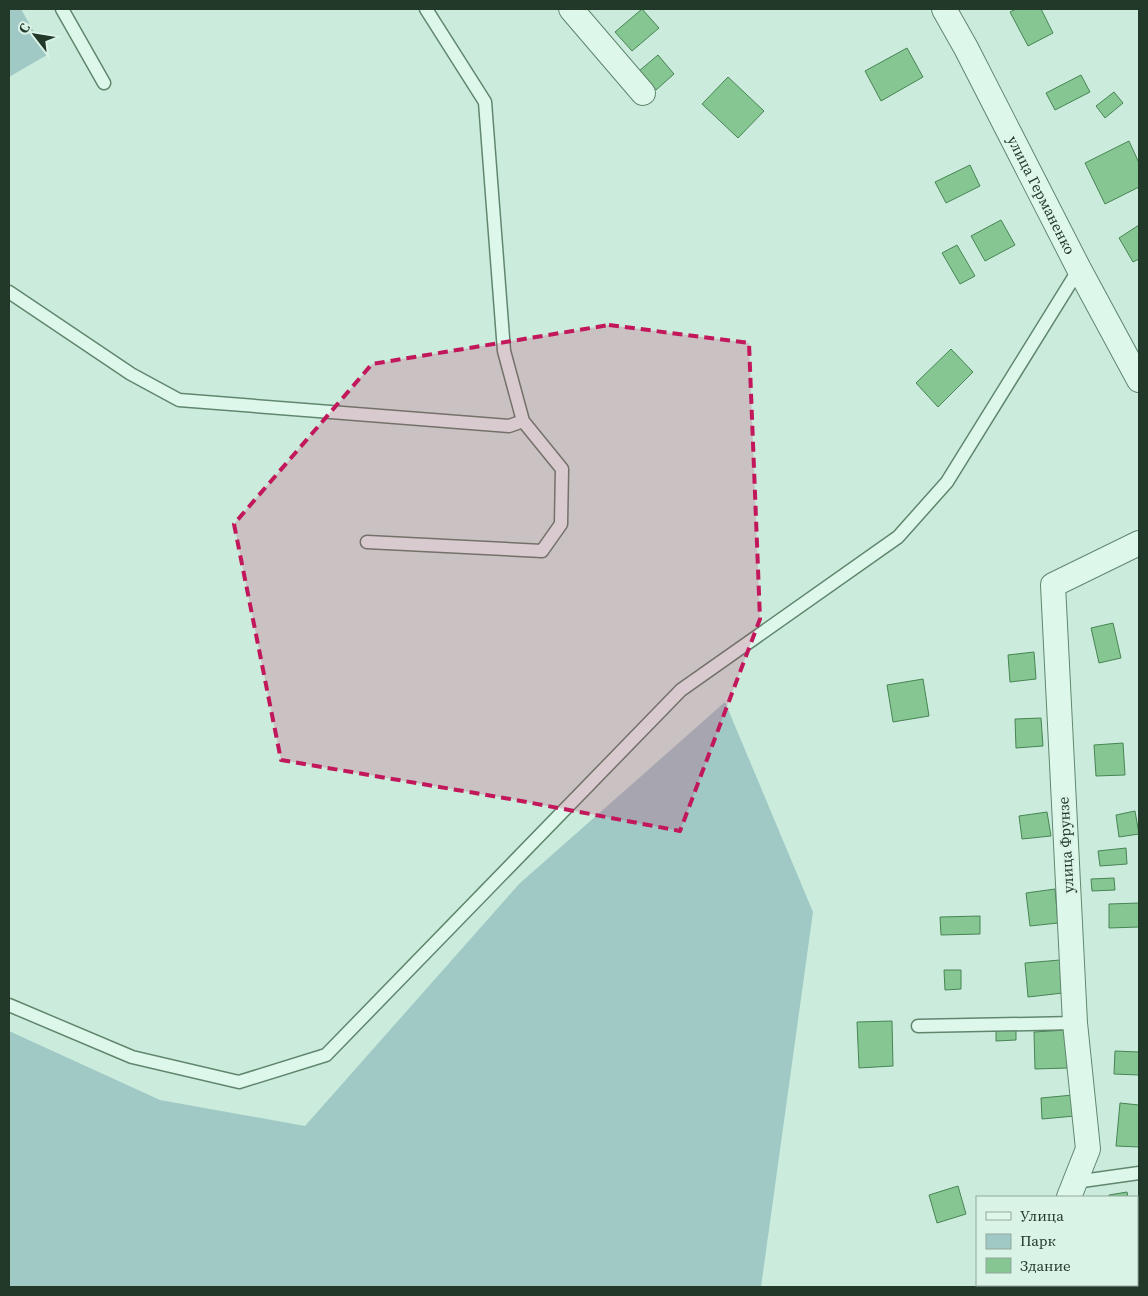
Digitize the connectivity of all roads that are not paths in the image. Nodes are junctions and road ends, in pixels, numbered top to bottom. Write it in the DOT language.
graph roads {
  1 [pos="62,9"];
  2 [pos="426,9"];
  3 [pos="571,9"];
  4 [pos="944,9"];
  5 [pos="104,82"];
  6 [pos="643,93"];
  7 [pos="1079,269"];
  8 [pos="9,292"];
  9 [pos="1139,380"];
  10 [pos="523,421"];
  11 [pos="367,542"];
  12 [pos="1139,543"];
  13 [pos="9,1005"];
  14 [pos="1075,1023"];
  15 [pos="918,1026"];
  16 [pos="1139,1174"];
  17 [pos="1072,1190"];
  1 -- 5 [label="lane"];
  2 -- 10 [label="lane"];
  3 -- 6 [label="street"];
  4 -- 7 [label="street, улица Германенко"];
  7 -- 9 [label="street, улица Германенко"];
  7 -- 13 [label="lane"];
  8 -- 10 [label="lane"];
  10 -- 11 [label="lane"];
  12 -- 14 [label="street, улица Фрунзе"];
  14 -- 15 [label="lane"];
  14 -- 17 [label="street, улица Фрунзе"];
  16 -- 17 [label="lane"];
}
